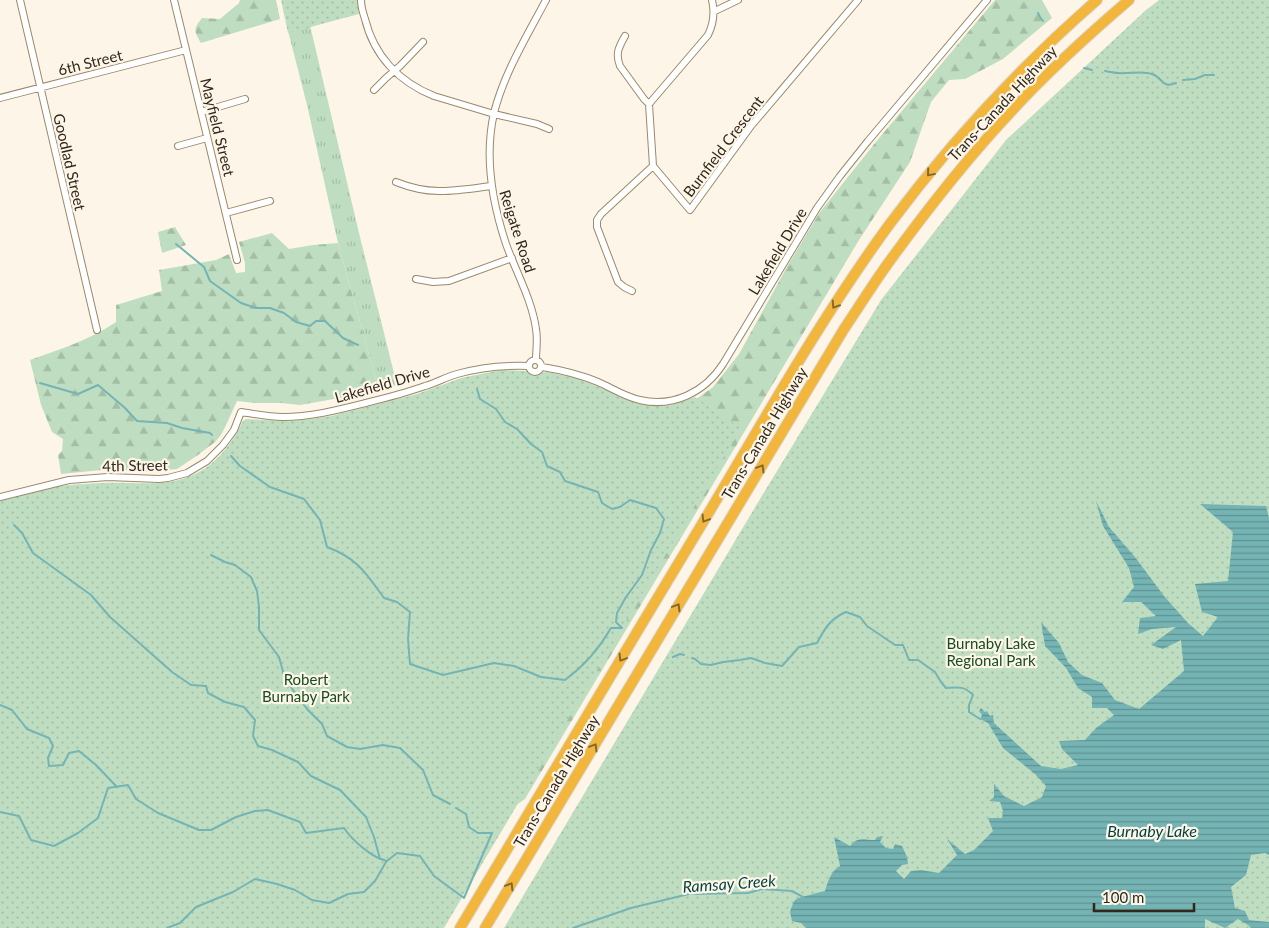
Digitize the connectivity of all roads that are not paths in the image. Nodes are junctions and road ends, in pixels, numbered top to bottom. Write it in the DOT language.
graph roads {
  1 [pos="20,0"];
  2 [pos="174,0"];
  3 [pos="361,0"];
  4 [pos="546,0"];
  5 [pos="712,0"];
  6 [pos="738,0"];
  7 [pos="858,0"];
  8 [pos="987,0"];
  9 [pos="1097,0"];
  10 [pos="1129,0"];
  11 [pos="714,11"];
  12 [pos="625,36"];
  13 [pos="423,42"];
  14 [pos="186,50"];
  15 [pos="394,72"];
  16 [pos="40,88"];
  17 [pos="374,90"];
  18 [pos="0,98"];
  19 [pos="245,99"];
  20 [pos="649,104"];
  21 [pos="201,112"];
  22 [pos="494,114"];
  23 [pos="549,129"];
  24 [pos="207,138"];
  25 [pos="178,146"];
  26 [pos="653,166"];
  27 [pos="396,182"];
  28 [pos="491,186"];
  29 [pos="270,201"];
  30 [pos="226,213"];
  31 [pos="512,258"];
  32 [pos="237,260"];
  33 [pos="416,279"];
  34 [pos="632,291"];
  35 [pos="97,330"];
  36 [pos="536,360"];
  37 [pos="529,366"];
  38 [pos="542,367"];
  39 [pos="241,412"];
  40 [pos="0,497"];
  41 [pos="460,928"];
  42 [pos="485,928"];
  1 -- 16 [label="street, Goodlad Street"];
  2 -- 14 [label="street, Mayfield Street"];
  3 -- 15 [label="street"];
  4 -- 22 [label="street, Reigate Road"];
  5 -- 11 [label="street"];
  6 -- 11 [label="street"];
  7 -- 26 [label="street, Burnfield Crescent"];
  8 -- 38 [label="street, Lakefield Drive"];
  9 -- 41 [label="highway, Trans-Canada Highway, one-way"];
  42 -- 10 [label="highway, Trans-Canada Highway, one-way"];
  11 -- 20 [label="street"];
  12 -- 20 [label="street"];
  13 -- 15 [label="street"];
  14 -- 16 [label="street, 6th Street"];
  14 -- 21 [label="street, Mayfield Street"];
  15 -- 17 [label="street"];
  15 -- 22 [label="street"];
  16 -- 18 [label="street, 6th Street"];
  16 -- 35 [label="street, Goodlad Street"];
  19 -- 21 [label="street"];
  20 -- 26 [label="street"];
  21 -- 24 [label="street, Mayfield Street"];
  22 -- 23 [label="street"];
  22 -- 28 [label="street, Reigate Road"];
  24 -- 25 [label="street"];
  24 -- 30 [label="street, Mayfield Street"];
  26 -- 34 [label="street"];
  27 -- 28 [label="street"];
  28 -- 31 [label="street, Reigate Road"];
  29 -- 30 [label="street"];
  30 -- 32 [label="street, Mayfield Street"];
  31 -- 33 [label="street"];
  31 -- 36 [label="street, Reigate Road"];
  36 -- 37 [label="street"];
  36 -- 38 [label="street"];
  37 -- 38 [label="street"];
  37 -- 39 [label="street, Lakefield Drive"];
  39 -- 40 [label="street, 4th Street"];
}
